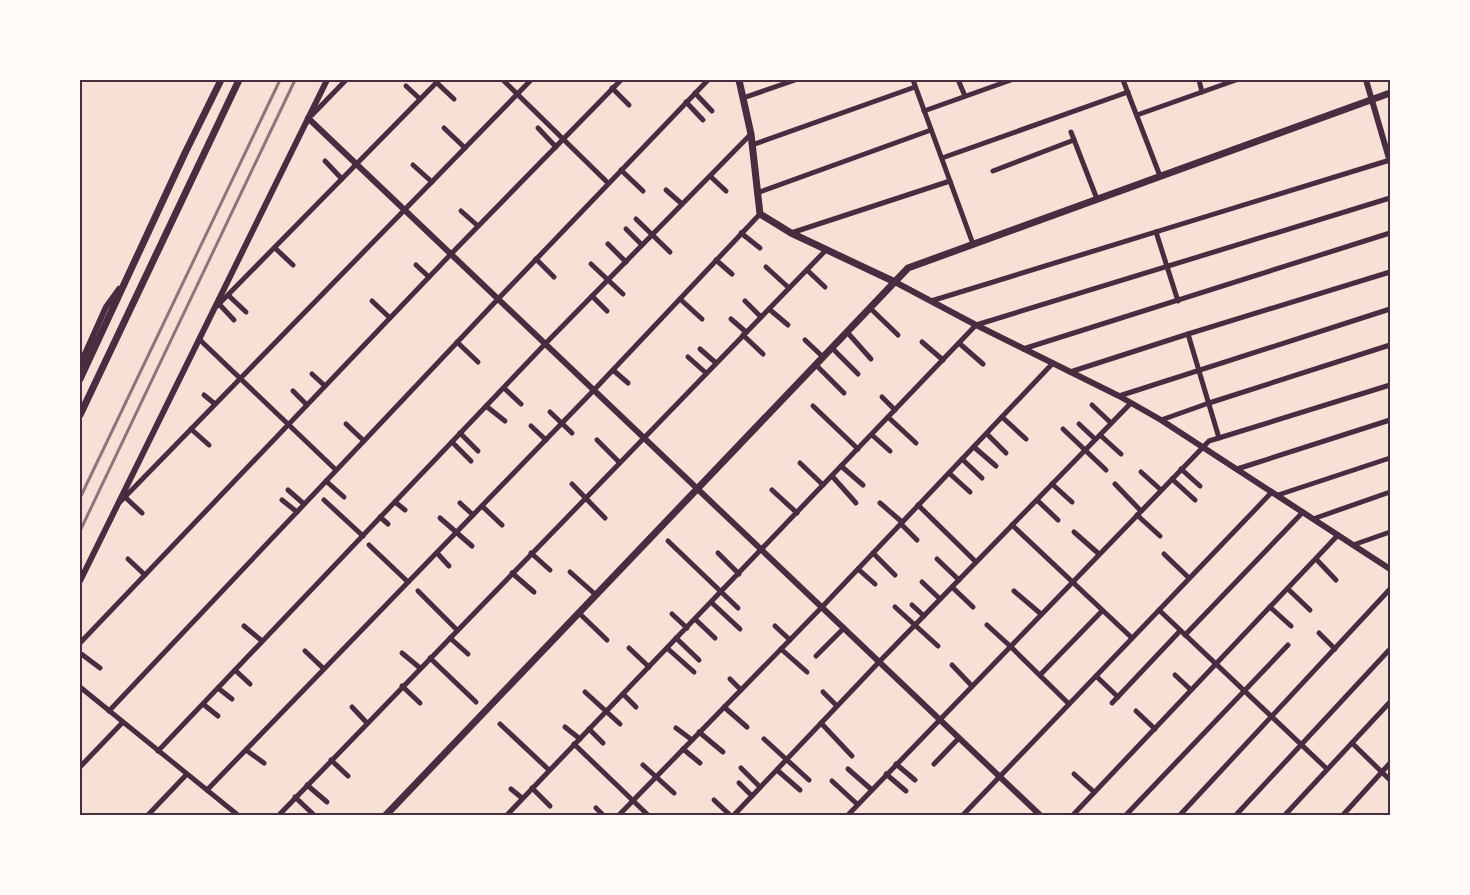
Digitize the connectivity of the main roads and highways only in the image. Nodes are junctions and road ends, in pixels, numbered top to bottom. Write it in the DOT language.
graph roads {
  1 [pos="221,80"];
  2 [pos="239,80"];
  3 [pos="739,80"];
  4 [pos="1390,93"];
  5 [pos="895,282"];
  6 [pos="80,379"];
  7 [pos="80,415"];
  8 [pos="385,816"];
  1 -- 6 [label="main road"];
  2 -- 7 [label="main road"];
  3 -- 5 [label="main road"];
  4 -- 5 [label="main road"];
  5 -- 8 [label="main road"];
}
